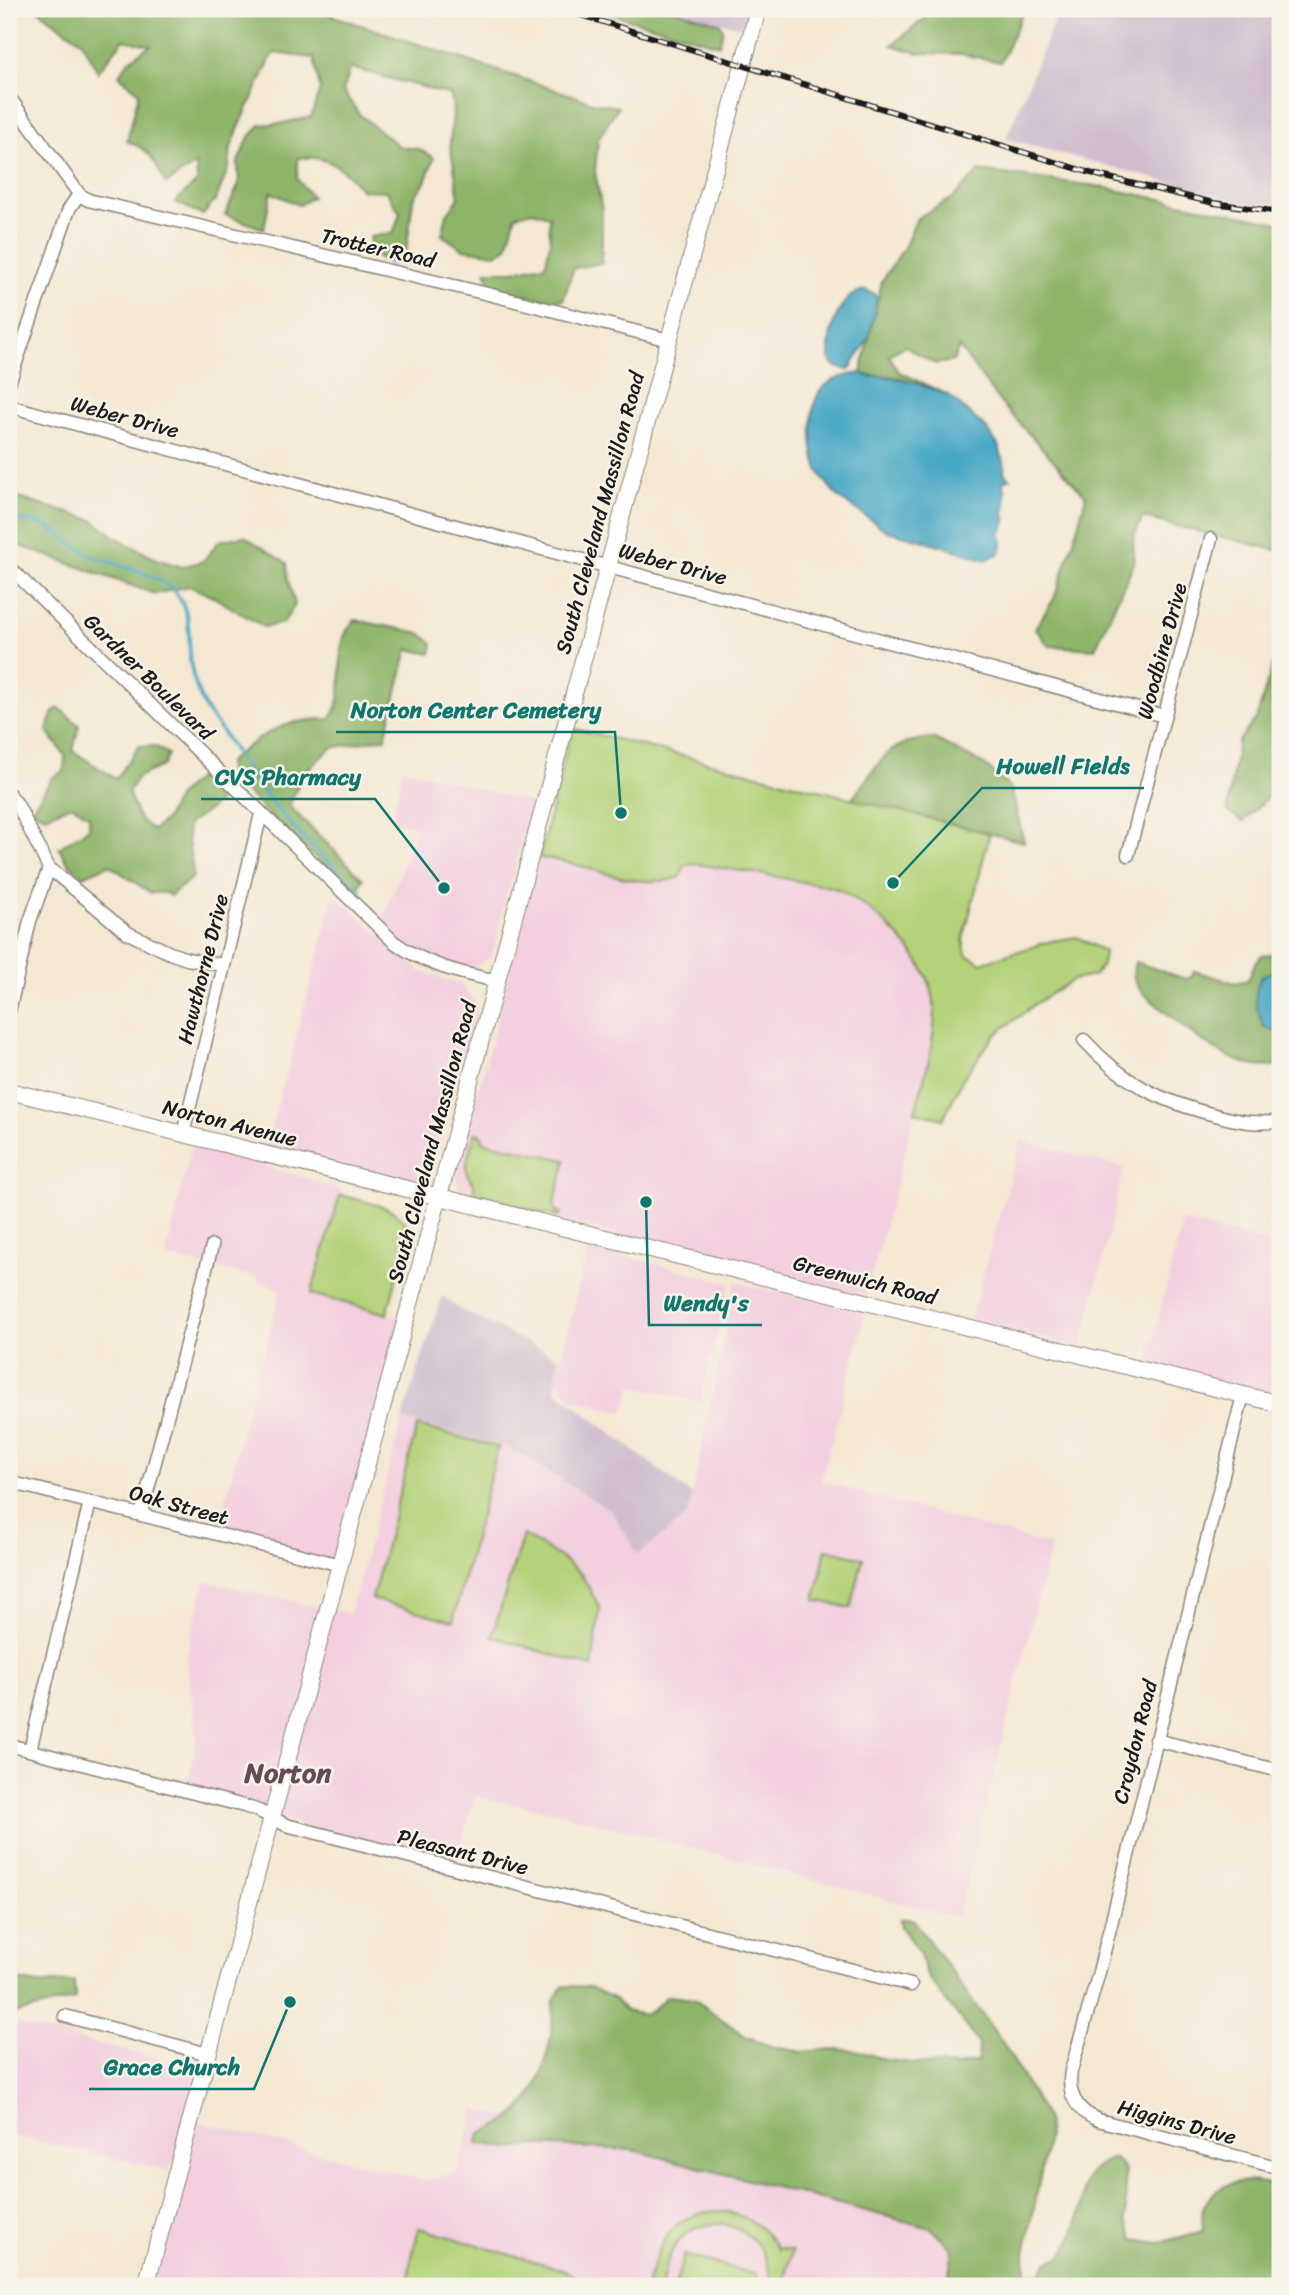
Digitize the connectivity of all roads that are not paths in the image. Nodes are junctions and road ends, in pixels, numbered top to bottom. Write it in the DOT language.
graph roads {
  1 [pos="758,9"];
  2 [pos="9,97"];
  3 [pos="79,194"];
  4 [pos="669,340"];
  5 [pos="9,383"];
  6 [pos="9,406"];
  7 [pos="1211,539"];
  8 [pos="9,567"];
  9 [pos="608,567"];
  10 [pos="1164,716"];
  11 [pos="9,794"];
  12 [pos="261,814"];
  13 [pos="1128,855"];
  14 [pos="49,868"];
  15 [pos="223,965"];
  16 [pos="497,981"];
  17 [pos="9,1011"];
  18 [pos="1084,1040"];
  19 [pos="9,1091"];
  20 [pos="1280,1121"];
  21 [pos="183,1134"];
  22 [pos="440,1197"];
  23 [pos="212,1246"];
  24 [pos="1243,1395"];
  25 [pos="1280,1404"];
  26 [pos="9,1482"];
  27 [pos="90,1502"];
  28 [pos="141,1515"];
  29 [pos="341,1565"];
  30 [pos="1156,1740"];
  31 [pos="9,1745"];
  32 [pos="30,1750"];
  33 [pos="1280,1771"];
  34 [pos="272,1817"];
  35 [pos="911,1985"];
  36 [pos="65,2016"];
  37 [pos="208,2054"];
  38 [pos="1073,2098"];
  39 [pos="1280,2168"];
  40 [pos="146,2286"];
  1 -- 4 [label="main road, South Cleveland Massillon Road"];
  2 -- 3 [label="street"];
  3 -- 4 [label="street, Trotter Road"];
  3 -- 5 [label="street"];
  4 -- 9 [label="main road, South Cleveland Massillon Road"];
  6 -- 9 [label="street, Weber Drive"];
  7 -- 10 [label="street, Woodbine Drive"];
  8 -- 12 [label="street, Gardner Boulevard"];
  9 -- 10 [label="street, Weber Drive"];
  9 -- 16 [label="main road, South Cleveland Massillon Road"];
  10 -- 13 [label="street, Woodbine Drive"];
  11 -- 14 [label="street"];
  12 -- 15 [label="street, Hawthorne Drive"];
  12 -- 16 [label="street, Gardner Boulevard"];
  14 -- 15 [label="street"];
  14 -- 17 [label="street"];
  15 -- 21 [label="street, Hawthorne Drive"];
  16 -- 22 [label="main road, South Cleveland Massillon Road"];
  18 -- 20 [label="street"];
  19 -- 21 [label="main road, Norton Avenue"];
  21 -- 22 [label="main road, Norton Avenue"];
  22 -- 24 [label="main road, Greenwich Road"];
  22 -- 29 [label="main road, South Cleveland Massillon Road"];
  23 -- 28 [label="street"];
  24 -- 25 [label="main road, Greenwich Road"];
  24 -- 30 [label="street, Croydon Road"];
  26 -- 27 [label="street, Oak Street"];
  27 -- 28 [label="street, Oak Street"];
  27 -- 32 [label="street"];
  28 -- 29 [label="street, Oak Street"];
  29 -- 34 [label="main road, South Cleveland Massillon Road"];
  30 -- 33 [label="street"];
  30 -- 38 [label="street, Croydon Road"];
  31 -- 32 [label="street, Pleasant Drive"];
  32 -- 34 [label="street, Pleasant Drive"];
  34 -- 35 [label="street, Pleasant Drive"];
  34 -- 37 [label="main road, South Cleveland Massillon Road"];
  36 -- 37 [label="street"];
  37 -- 40 [label="main road, South Cleveland Massillon Road"];
  38 -- 39 [label="street, Higgins Drive"];
}
